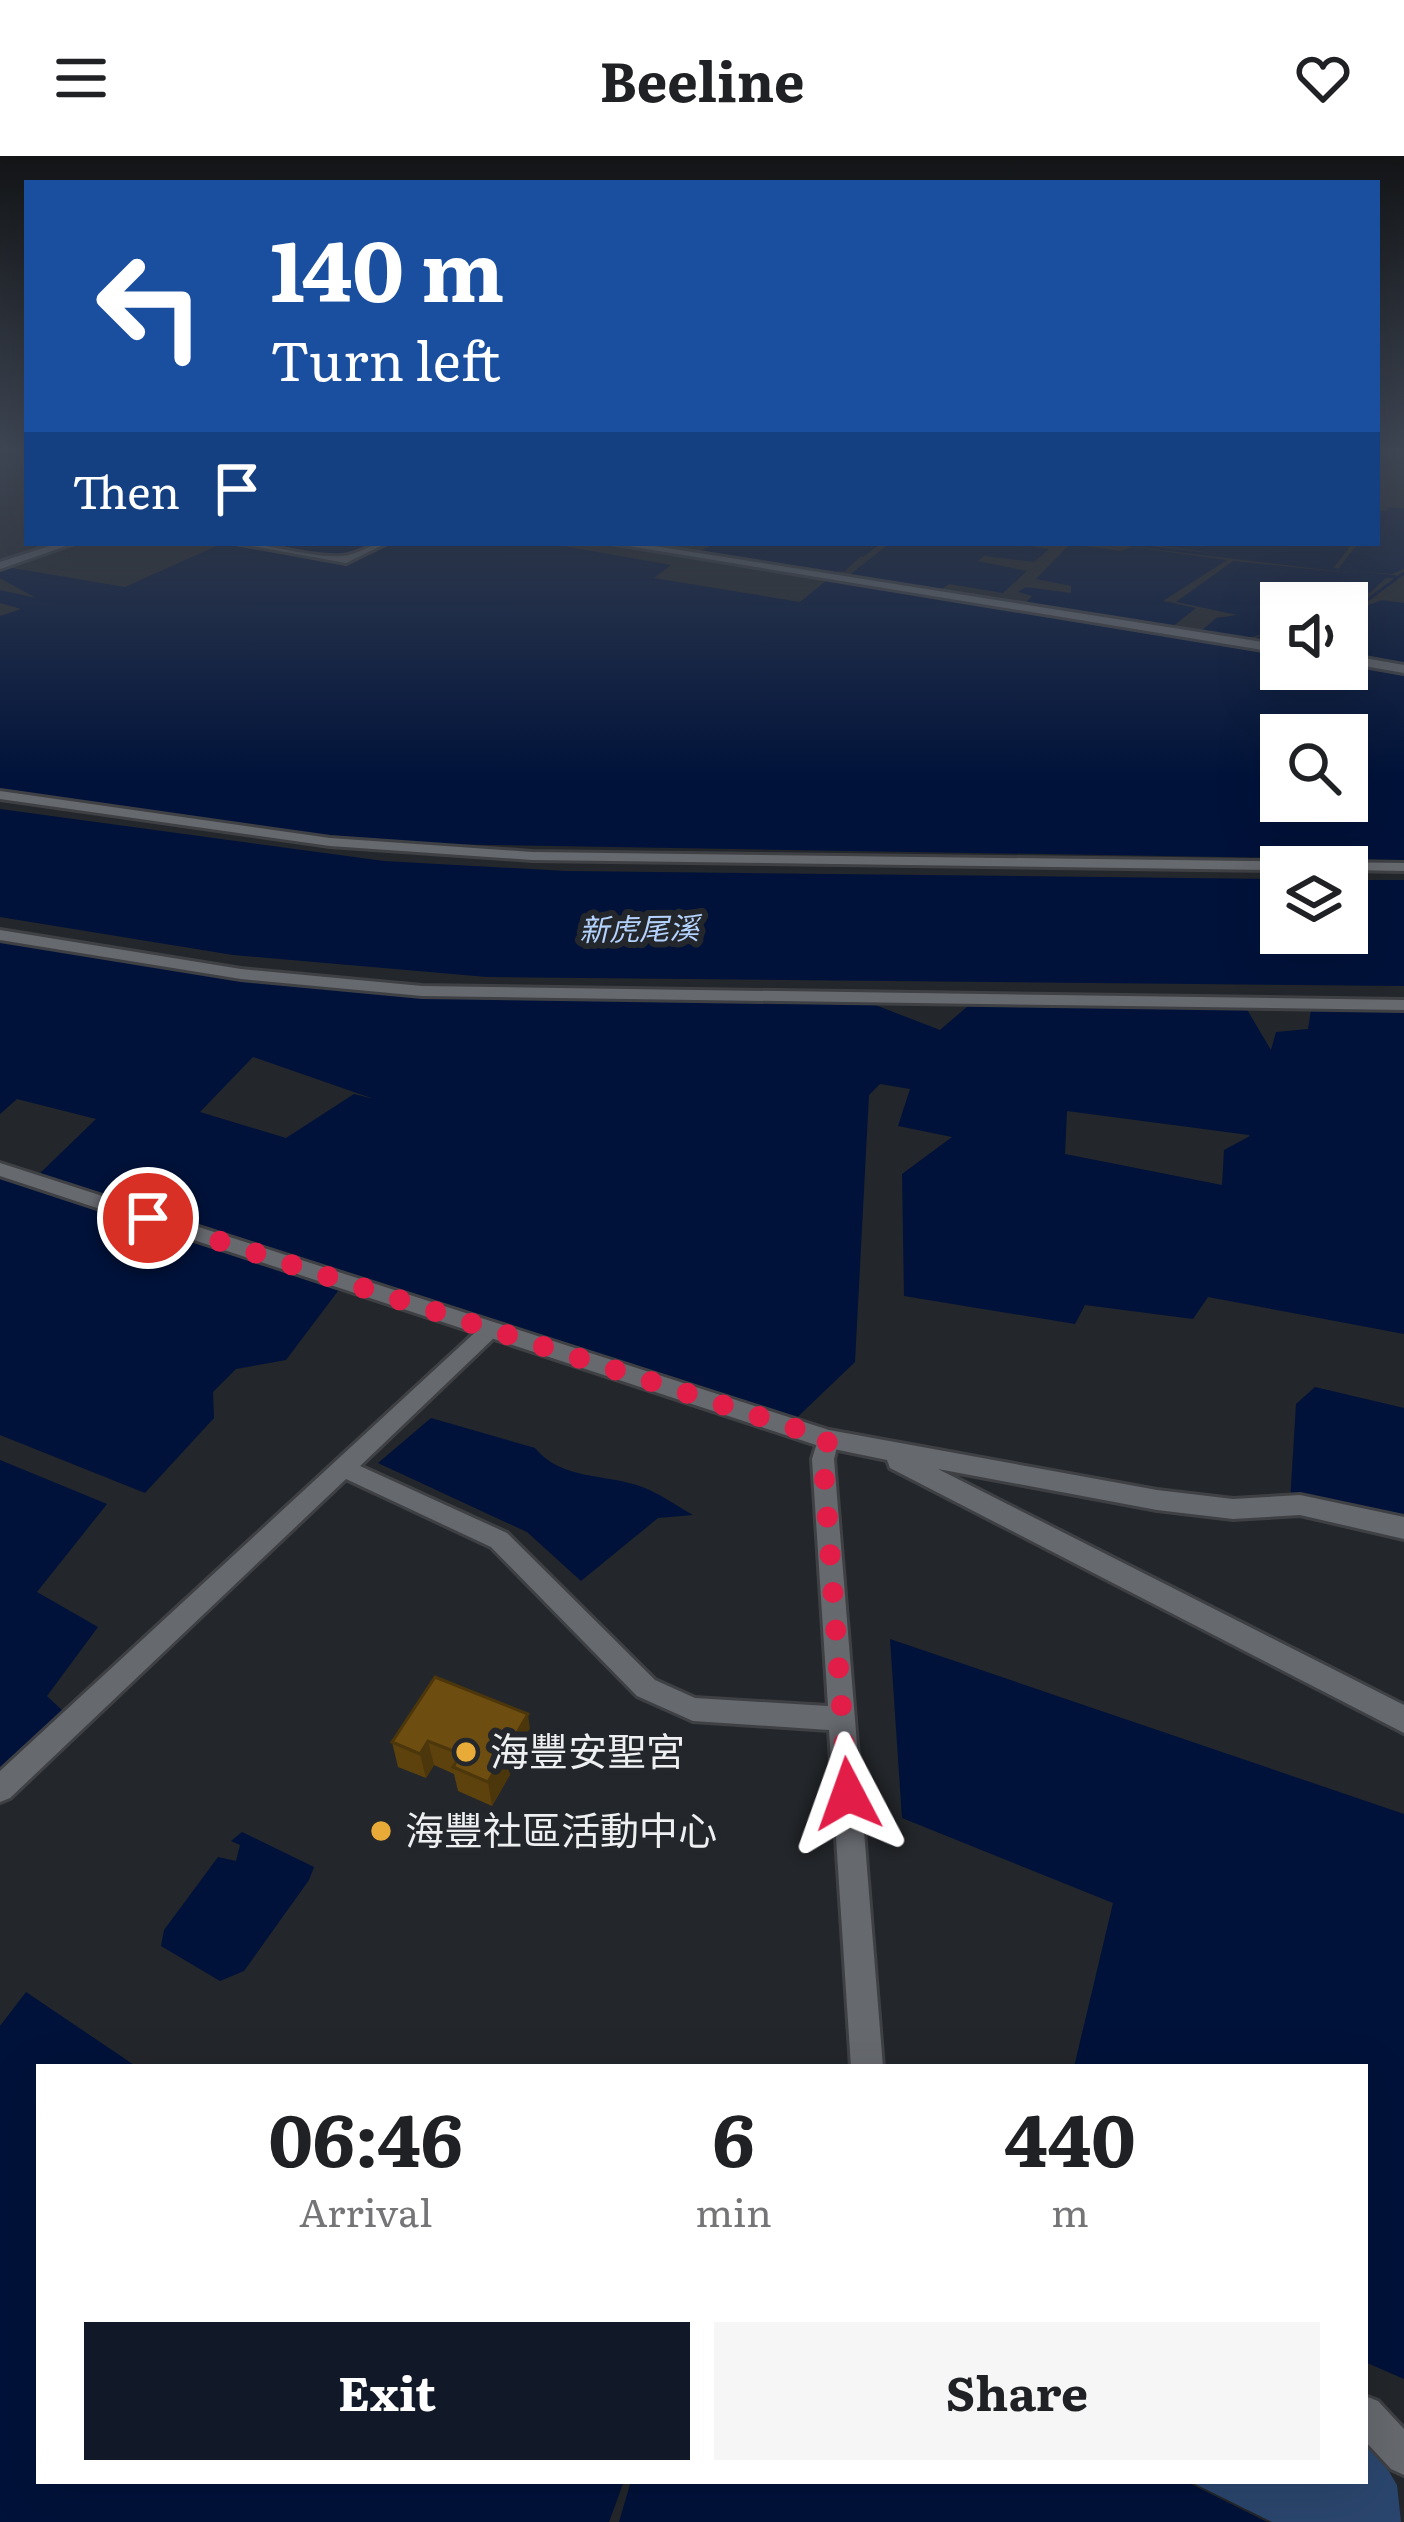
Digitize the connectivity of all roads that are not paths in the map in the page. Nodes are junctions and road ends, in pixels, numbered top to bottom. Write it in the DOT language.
graph roads {
  1 [pos="737,562"];
  2 [pos="1260,646"];
  3 [pos="1368,662"];
  4 [pos="1404,668"];
  5 [pos="0,795"];
  6 [pos="1404,867"];
  7 [pos="0,935"];
  8 [pos="1404,1005"];
  9 [pos="0,1168"];
  10 [pos="489,1331"];
  11 [pos="828,1439"];
  12 [pos="876,1449"];
  13 [pos="346,1469"];
  14 [pos="1404,1528"];
  15 [pos="842,1719"];
  16 [pos="1404,1720"];
  17 [pos="0,1789"];
  18 [pos="867,2064"];
  19 [pos="1368,2417"];
  20 [pos="1404,2456"];
  1 -- 2 [label="street"];
  3 -- 4 [label="street"];
  5 -- 6 [label="street"];
  7 -- 8 [label="street"];
  9 -- 10 [label="street"];
  10 -- 11 [label="street"];
  10 -- 13 [label="street"];
  11 -- 12 [label="street"];
  11 -- 15 [label="street"];
  12 -- 14 [label="street"];
  12 -- 16 [label="street"];
  13 -- 15 [label="street"];
  13 -- 17 [label="street"];
  15 -- 18 [label="street"];
  19 -- 20 [label="street"];
}
